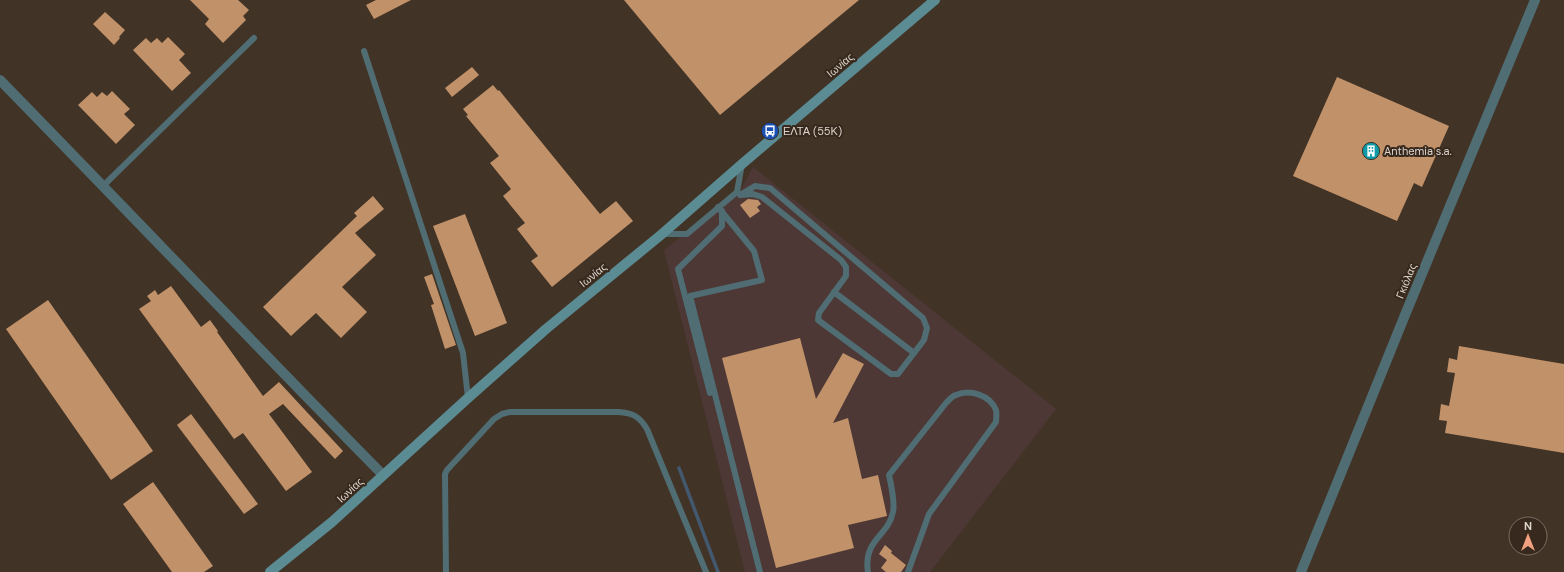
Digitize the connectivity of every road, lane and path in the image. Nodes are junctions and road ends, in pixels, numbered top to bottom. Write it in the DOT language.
graph roads {
  1 [pos="935,0"];
  2 [pos="1535,0"];
  3 [pos="254,38"];
  4 [pos="364,51"];
  5 [pos="0,80"];
  6 [pos="742,164"];
  7 [pos="103,186"];
  8 [pos="738,193"];
  9 [pos="720,209"];
  10 [pos="662,234"];
  11 [pos="834,292"];
  12 [pos="914,353"];
  13 [pos="468,398"];
  14 [pos="382,475"];
  15 [pos="270,572"];
  16 [pos="446,572"];
  17 [pos="706,572"];
  18 [pos="757,572"];
  19 [pos="760,572"];
  20 [pos="868,572"];
  21 [pos="908,572"];
  22 [pos="1301,572"];
  1 -- 6 [label="street, Ιωνίας"];
  2 -- 22 [label="street, Γκιόλας"];
  3 -- 7 [label="lane"];
  4 -- 13 [label="lane"];
  5 -- 7 [label="street"];
  6 -- 8 [label="lane"];
  6 -- 10 [label="street, Ιωνίας"];
  7 -- 14 [label="street"];
  8 -- 9 [label="lane"];
  8 -- 11 [label="lane"];
  8 -- 12 [label="lane"];
  9 -- 10 [label="lane"];
  9 -- 18 [label="lane"];
  9 -- 19 [label="lane"];
  10 -- 13 [label="street, Ιωνίας"];
  11 -- 12 [label="lane"];
  11 -- 12 [label="lane"];
  13 -- 14 [label="street, Ιωνίας"];
  14 -- 15 [label="street, Ιωνίας"];
  16 -- 17 [label="lane"];
  20 -- 21 [label="lane"];
}
